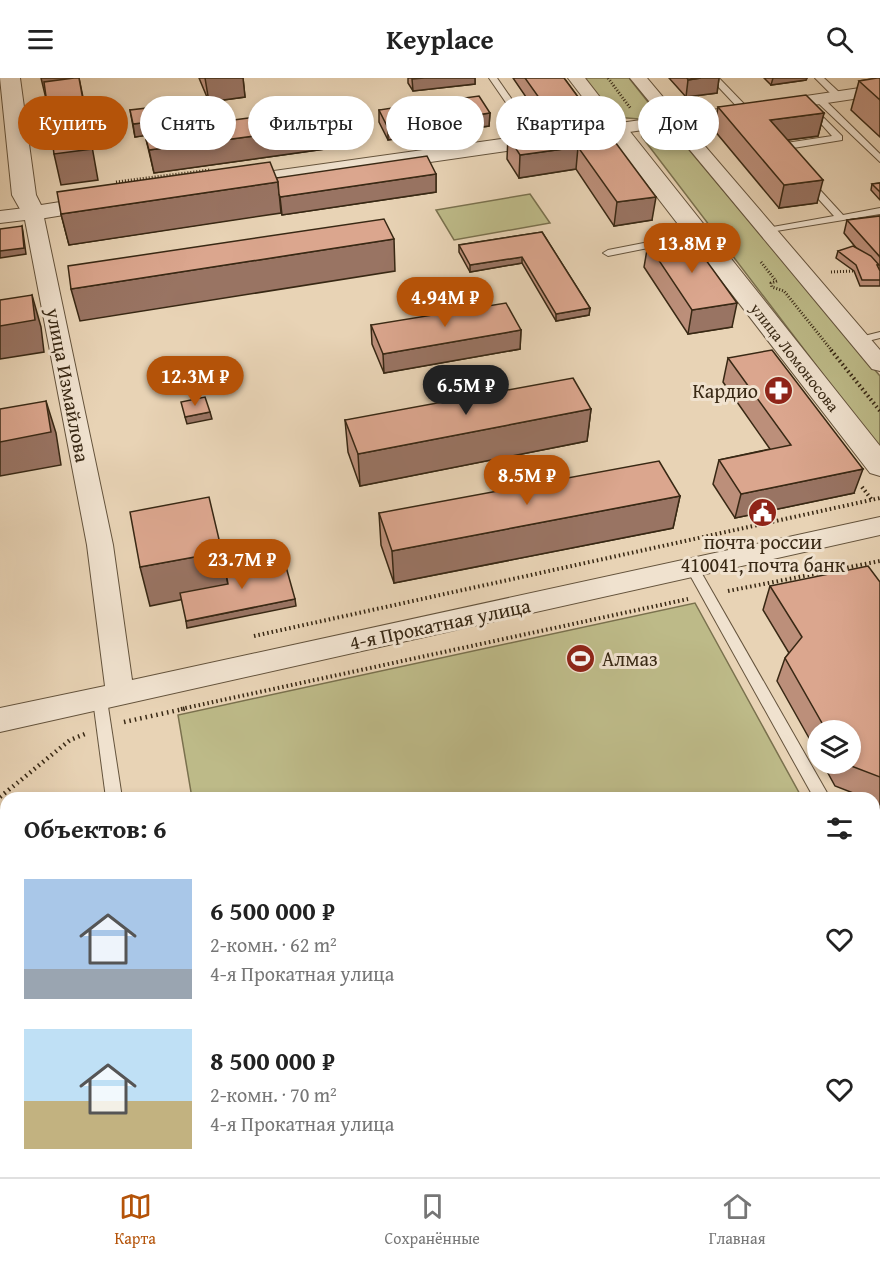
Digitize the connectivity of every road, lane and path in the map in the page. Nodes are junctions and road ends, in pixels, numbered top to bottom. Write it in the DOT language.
graph roads {
  1 [pos="10,78"];
  2 [pos="493,78"];
  3 [pos="576,78"];
  4 [pos="608,78"];
  5 [pos="638,78"];
  6 [pos="714,78"];
  7 [pos="819,78"];
  8 [pos="880,90"];
  9 [pos="837,95"];
  10 [pos="505,96"];
  11 [pos="597,96"];
  12 [pos="615,96"];
  13 [pos="654,96"];
  14 [pos="811,99"];
  15 [pos="745,110"];
  16 [pos="719,114"];
  17 [pos="626,122"];
  18 [pos="496,146"];
  19 [pos="700,150"];
  20 [pos="784,155"];
  21 [pos="880,159"];
  22 [pos="798,171"];
  23 [pos="211,187"];
  24 [pos="129,199"];
  25 [pos="880,211"];
  26 [pos="33,213"];
  27 [pos="0,218"];
  28 [pos="841,218"];
  29 [pos="767,231"];
  30 [pos="700,235"];
  31 [pos="608,254"];
  32 [pos="854,271"];
  33 [pos="829,272"];
  34 [pos="783,282"];
  35 [pos="789,289"];
  36 [pos="784,291"];
  37 [pos="880,336"];
  38 [pos="860,340"];
  39 [pos="880,364"];
  40 [pos="880,411"];
  41 [pos="880,466"];
  42 [pos="880,498"];
  43 [pos="880,526"];
  44 [pos="880,561"];
  45 [pos="692,568"];
  46 [pos="707,595"];
  47 [pos="244,638"];
  48 [pos="110,697"];
  49 [pos="0,720"];
  50 [pos="104,727"];
  51 [pos="6,792"];
  52 [pos="113,792"];
  53 [pos="819,792"];
  1 -- 26 [label="street, улица Измайлова"];
  2 -- 10 [label="lane"];
  3 -- 11 [label="street, улица Ломоносова"];
  4 -- 12 [label="path"];
  5 -- 13 [label="street"];
  6 -- 15 [label="lane"];
  7 -- 9 [label="lane"];
  8 -- 9 [label="street"];
  9 -- 14 [label="street"];
  14 -- 15 [label="street"];
  14 -- 20 [label="lane"];
  14 -- 21 [label="lane"];
  15 -- 16 [label="street"];
  17 -- 30 [label="street, улица Ломоносова"];
  18 -- 23 [label="street"];
  19 -- 29 [label="street"];
  22 -- 28 [label="lane"];
  24 -- 26 [label="street"];
  25 -- 28 [label="lane"];
  26 -- 27 [label="street"];
  26 -- 48 [label="street, улица Измайлова"];
  28 -- 29 [label="lane"];
  29 -- 38 [label="street"];
  30 -- 31 [label="lane"];
  30 -- 41 [label="street, улица Ломоносова"];
  32 -- 33 [label="path"];
  34 -- 36 [label="path"];
  35 -- 36 [label="path"];
  36 -- 40 [label="path"];
  37 -- 38 [label="lane"];
  38 -- 39 [label="street"];
  42 -- 47 [label="path"];
  43 -- 45 [label="street, 4-я Прокатная улица"];
  44 -- 46 [label="path"];
  45 -- 46 [label="lane"];
  45 -- 48 [label="street, 4-я Прокатная улица"];
  46 -- 50 [label="path"];
  46 -- 53 [label="lane"];
  48 -- 49 [label="street, 4-я Прокатная улица"];
  48 -- 50 [label="lane"];
  50 -- 51 [label="path"];
  50 -- 52 [label="lane"];
}
